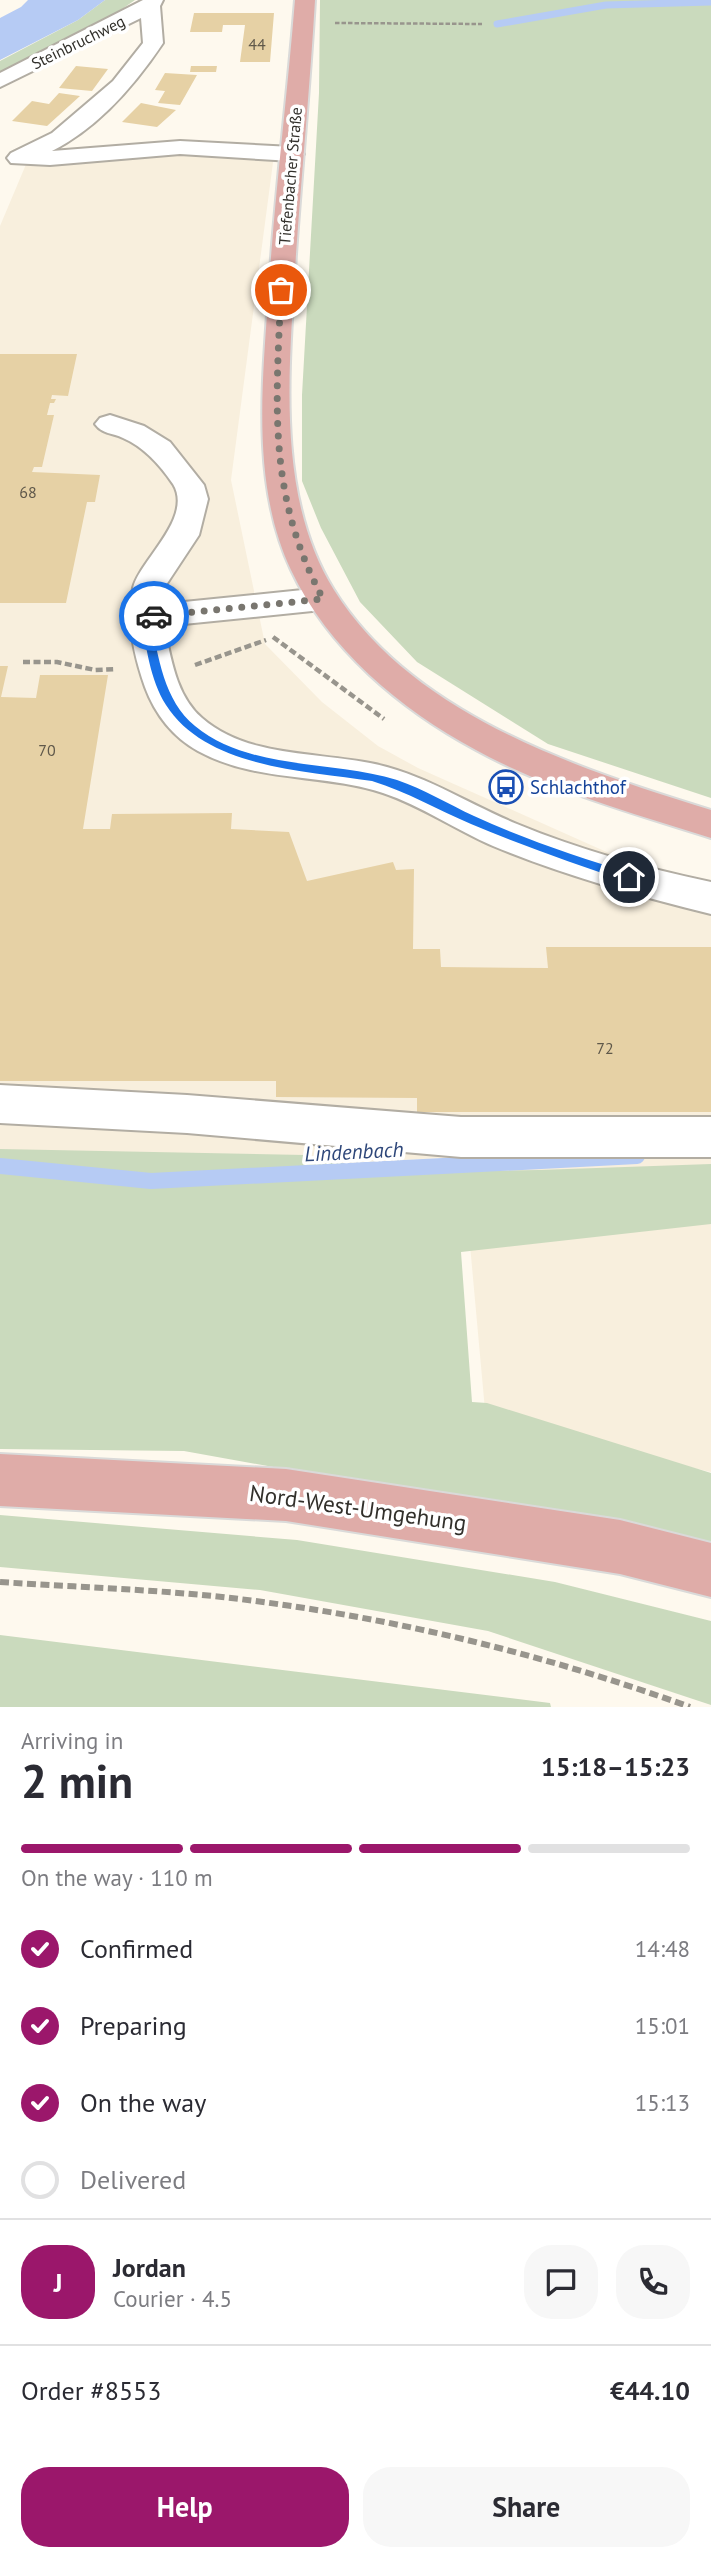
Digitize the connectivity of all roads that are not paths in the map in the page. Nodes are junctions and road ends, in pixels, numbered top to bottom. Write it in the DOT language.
graph roads {
  1 [pos="304,0"];
  2 [pos="151,3"];
  3 [pos="0,80"];
  4 [pos="292,154"];
  5 [pos="110,424"];
  6 [pos="323,599"];
  7 [pos="146,617"];
  8 [pos="711,824"];
  9 [pos="711,898"];
  10 [pos="0,1104"];
  11 [pos="711,1137"];
  12 [pos="0,1480"];
  13 [pos="711,1570"];
  1 -- 4 [label="main road, Tiefenbacher Straße"];
  2 -- 3 [label="lane, Steinbruchweg"];
  2 -- 4 [label="lane"];
  4 -- 6 [label="main road, Tiefenbacher Straße"];
  5 -- 7 [label="lane"];
  6 -- 7 [label="lane"];
  6 -- 8 [label="main road, Tiefenbacher Straße"];
  7 -- 9 [label="lane"];
  10 -- 11 [label="lane"];
  12 -- 13 [label="main road, Nord-West-Umgehung"];
}
